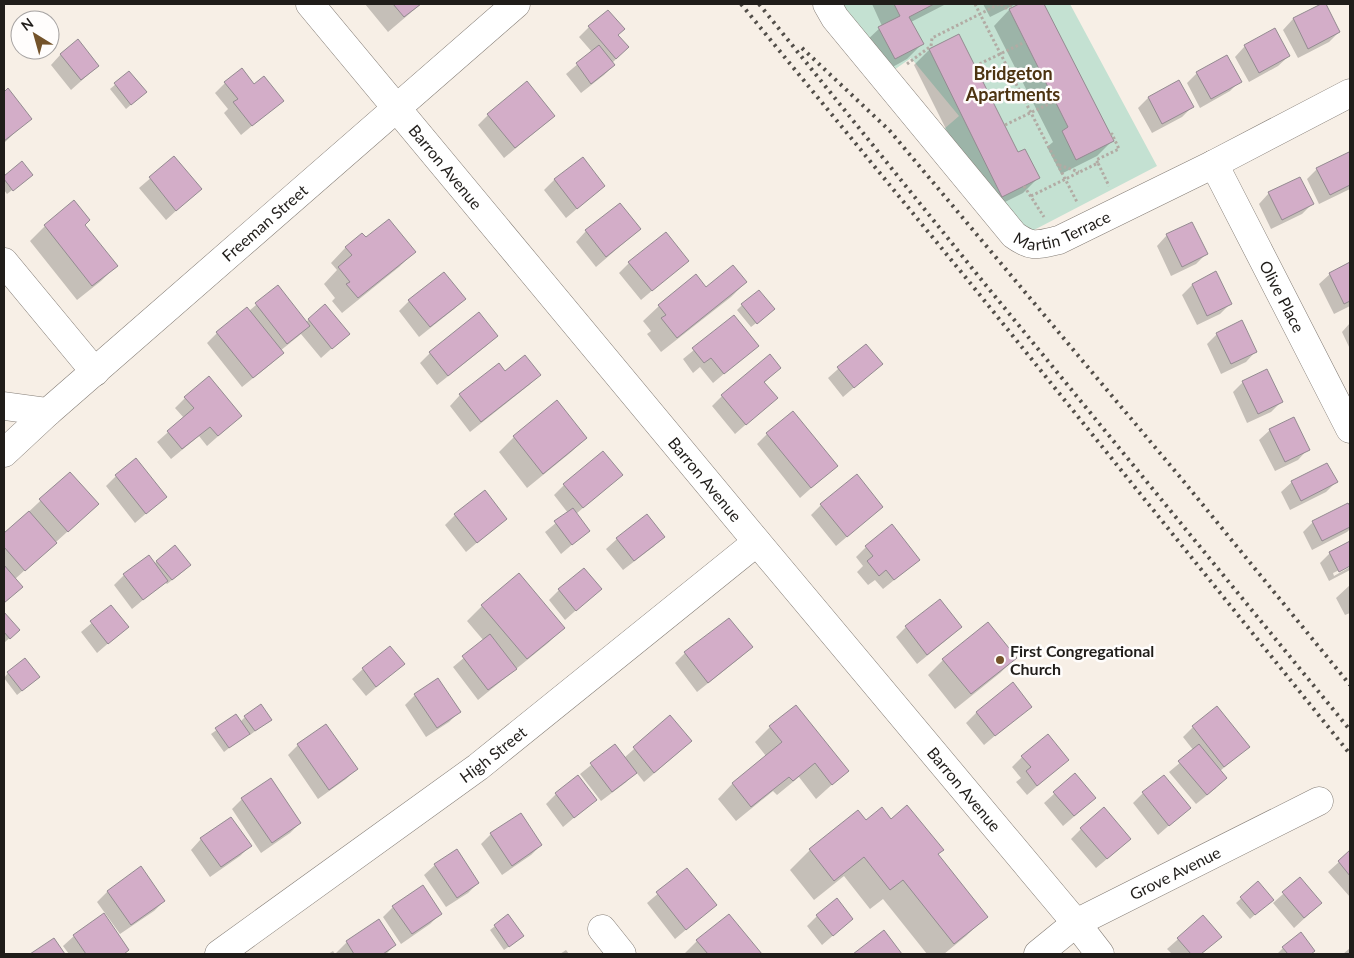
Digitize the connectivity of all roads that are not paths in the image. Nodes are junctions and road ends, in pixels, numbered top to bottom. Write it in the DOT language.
graph roads {
  1 [pos="310,4"];
  2 [pos="516,4"];
  3 [pos="826,4"];
  4 [pos="1350,93"];
  5 [pos="397,108"];
  6 [pos="1214,164"];
  7 [pos="4,262"];
  8 [pos="95,372"];
  9 [pos="4,406"];
  10 [pos="48,412"];
  11 [pos="1350,429"];
  12 [pos="4,453"];
  13 [pos="756,542"];
  14 [pos="1319,801"];
  15 [pos="1076,923"];
  16 [pos="602,929"];
  17 [pos="219,954"];
  18 [pos="622,954"];
  19 [pos="1038,954"];
  20 [pos="1100,954"];
  1 -- 5 [label="street, Barron Avenue"];
  2 -- 5 [label="street, Freeman Street"];
  3 -- 6 [label="street, Martin Terrace"];
  4 -- 6 [label="street, Martin Terrace"];
  5 -- 8 [label="street, Freeman Street"];
  5 -- 13 [label="street, Barron Avenue"];
  6 -- 11 [label="street, Olive Place"];
  7 -- 8 [label="street"];
  8 -- 10 [label="street, Freeman Street"];
  9 -- 10 [label="street"];
  10 -- 12 [label="street, Freeman Street"];
  13 -- 15 [label="street, Barron Avenue"];
  13 -- 17 [label="street, High Street"];
  14 -- 15 [label="street, Grove Avenue"];
  15 -- 19 [label="street, Grove Avenue"];
  15 -- 20 [label="street, Barron Avenue"];
  16 -- 18 [label="street"];
}
